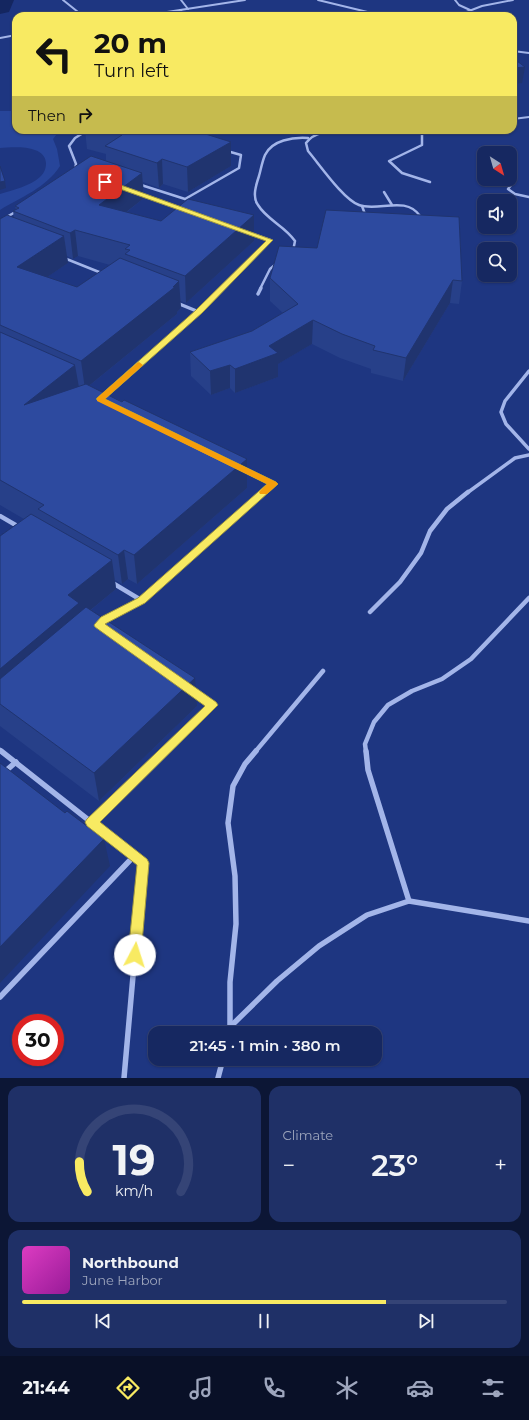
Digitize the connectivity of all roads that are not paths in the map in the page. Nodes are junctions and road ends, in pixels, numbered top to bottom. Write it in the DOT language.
graph roads {
  1 [pos="63,0"];
  2 [pos="181,0"];
  3 [pos="245,0"];
  4 [pos="318,0"];
  5 [pos="455,0"];
  6 [pos="513,0"];
  7 [pos="188,9"];
  8 [pos="180,10"];
  9 [pos="470,10"];
  10 [pos="78,12"];
  11 [pos="167,12"];
  12 [pos="182,12"];
  13 [pos="367,12"];
  14 [pos="465,12"];
  15 [pos="12,36"];
  16 [pos="0,38"];
  17 [pos="517,52"];
  18 [pos="529,53"];
  19 [pos="529,117"];
  20 [pos="517,118"];
  21 [pos="82,134"];
  22 [pos="318,134"];
  23 [pos="422,134"];
  24 [pos="308,138"];
  25 [pos="226,151"];
  26 [pos="71,175"];
  27 [pos="131,182"];
  28 [pos="430,182"];
  29 [pos="510,186"];
  30 [pos="135,192"];
  31 [pos="384,192"];
  32 [pos="529,197"];
  33 [pos="392,205"];
  34 [pos="362,206"];
  35 [pos="19,210"];
  36 [pos="187,211"];
  37 [pos="0,221"];
  38 [pos="370,221"];
  39 [pos="413,222"];
  40 [pos="247,232"];
  41 [pos="289,255"];
  42 [pos="59,256"];
  43 [pos="279,263"];
  44 [pos="110,277"];
  45 [pos="258,294"];
  46 [pos="170,300"];
  47 [pos="199,312"];
  48 [pos="529,371"];
  49 [pos="107,403"];
  50 [pos="529,449"];
  51 [pos="529,455"];
  52 [pos="239,467"];
  53 [pos="0,516"];
  54 [pos="27,532"];
  55 [pos="108,580"];
  56 [pos="529,598"];
  57 [pos="141,600"];
  58 [pos="370,612"];
  59 [pos="105,629"];
  60 [pos="323,671"];
  61 [pos="187,687"];
  62 [pos="0,750"];
  63 [pos="16,762"];
  64 [pos="0,776"];
  65 [pos="91,822"];
  66 [pos="134,856"];
  67 [pos="409,901"];
  68 [pos="529,921"];
  69 [pos="0,997"];
  70 [pos="230,1026"];
  71 [pos="234,1026"];
  72 [pos="221,1066"];
  73 [pos="124,1078"];
  74 [pos="218,1078"];
  1 -- 10 [label="street"];
  2 -- 7 [label="street"];
  3 -- 7 [label="street"];
  4 -- 13 [label="street"];
  5 -- 9 [label="street"];
  6 -- 9 [label="street"];
  7 -- 8 [label="street"];
  8 -- 11 [label="street"];
  8 -- 12 [label="street"];
  9 -- 14 [label="street"];
  15 -- 16 [label="street"];
  17 -- 18 [label="street"];
  19 -- 20 [label="street"];
  21 -- 26 [label="street"];
  22 -- 24 [label="street"];
  23 -- 28 [label="street"];
  24 -- 34 [label="street"];
  24 -- 41 [label="street"];
  25 -- 27 [label="street"];
  29 -- 32 [label="street"];
  30 -- 36 [label="street"];
  31 -- 33 [label="street"];
  33 -- 34 [label="street"];
  33 -- 39 [label="street"];
  34 -- 38 [label="street"];
  35 -- 37 [label="street"];
  40 -- 47 [label="street"];
  42 -- 44 [label="street"];
  43 -- 45 [label="street"];
  46 -- 47 [label="street"];
  47 -- 49 [label="street"];
  48 -- 50 [label="street"];
  51 -- 58 [label="street"];
  52 -- 57 [label="street"];
  53 -- 54 [label="street"];
  55 -- 57 [label="street"];
  56 -- 67 [label="street"];
  57 -- 59 [label="street"];
  60 -- 70 [label="street"];
  61 -- 65 [label="street"];
  62 -- 63 [label="street"];
  63 -- 64 [label="street"];
  63 -- 65 [label="street"];
  65 -- 66 [label="street"];
  66 -- 69 [label="street"];
  66 -- 73 [label="street"];
  67 -- 68 [label="street"];
  67 -- 71 [label="street"];
  72 -- 74 [label="street"];
}
